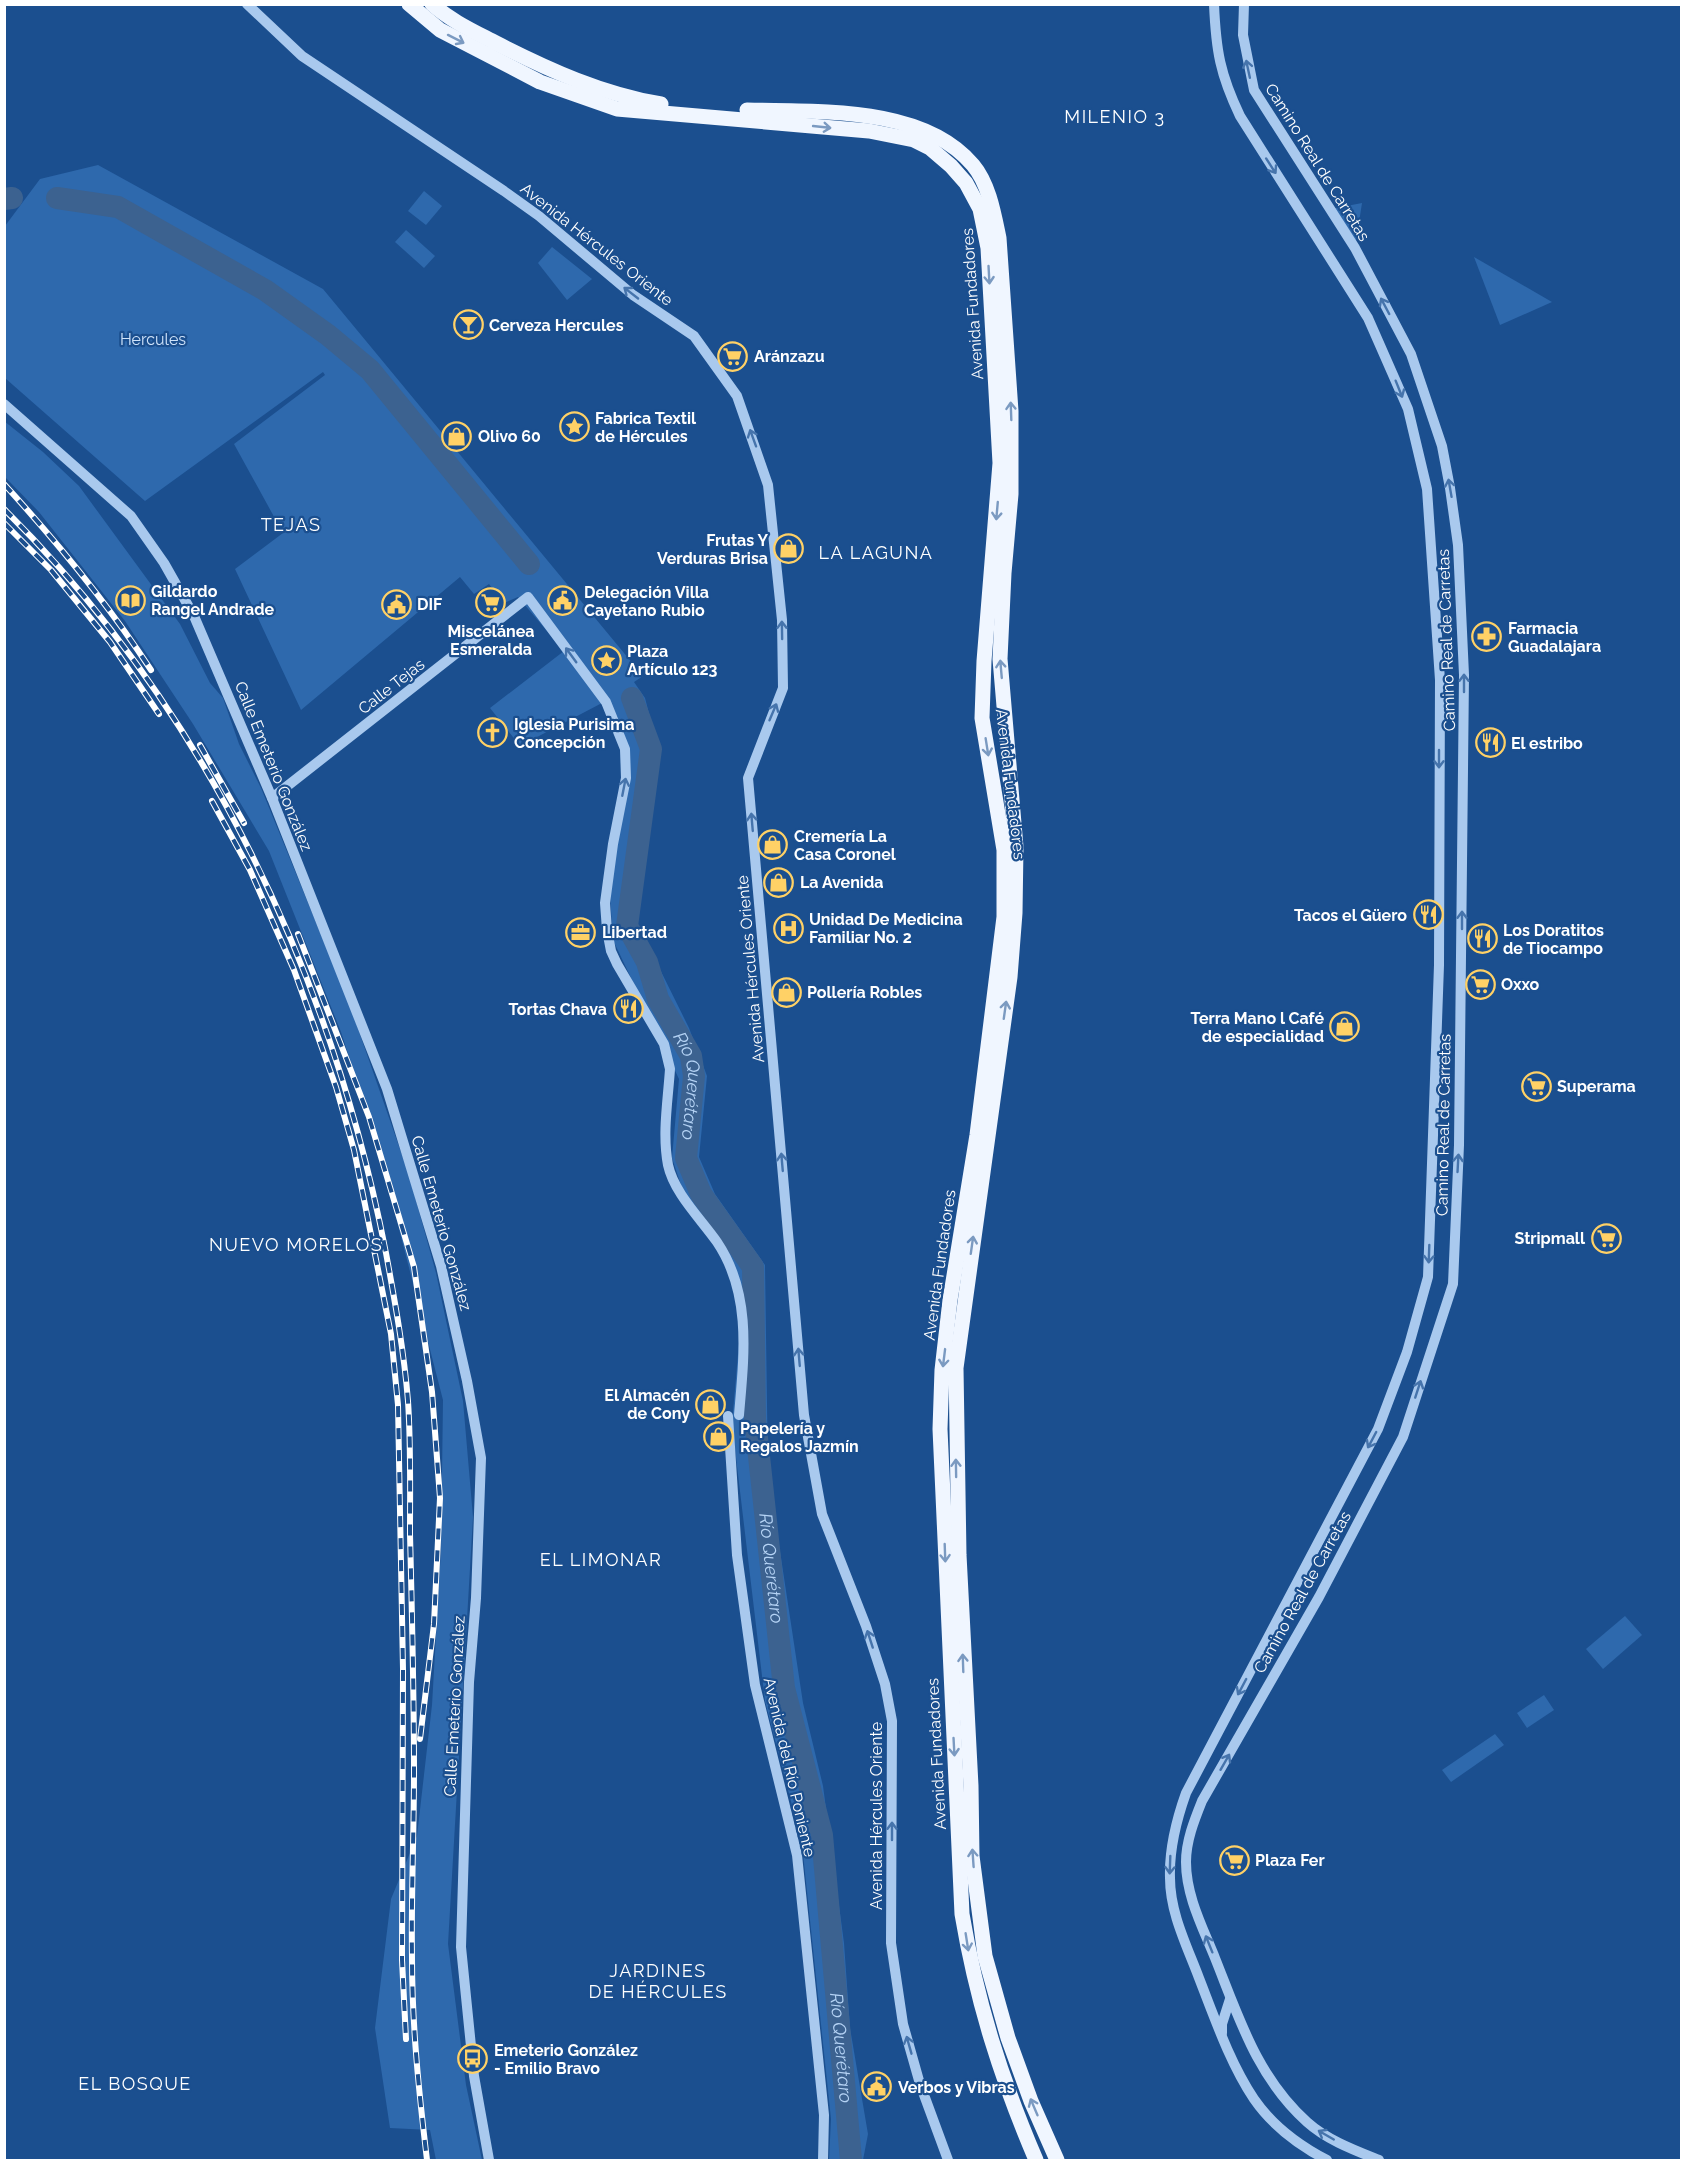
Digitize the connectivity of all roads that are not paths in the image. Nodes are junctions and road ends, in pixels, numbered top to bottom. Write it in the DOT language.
graph roads {
  1 [pos="247,4"];
  2 [pos="409,4"];
  3 [pos="432,4"];
  4 [pos="1215,4"];
  5 [pos="1244,4"];
  6 [pos="4,404"];
  7 [pos="528,597"];
  8 [pos="272,798"];
  9 [pos="1224,1980"];
  10 [pos="1205,1993"];
  11 [pos="1230,1999"];
  12 [pos="1223,2019"];
  13 [pos="1242,2029"];
  14 [pos="1222,2037"];
  15 [pos="489,2160"];
  16 [pos="823,2160"];
  17 [pos="948,2160"];
  18 [pos="1036,2160"];
  19 [pos="1057,2160"];
  20 [pos="1327,2160"];
  21 [pos="1379,2160"];
  17 -- 1 [label="street, Avenida Hércules Oriente, one-way"];
  2 -- 18 [label="main road, Avenida Fundadores, one-way"];
  19 -- 3 [label="main road, Avenida Fundadores, one-way"];
  4 -- 10 [label="street, Camino Real de Carretas, one-way"];
  9 -- 5 [label="street, Camino Real de Carretas, one-way"];
  6 -- 8 [label="street, Calle Emeterio González"];
  7 -- 8 [label="street, Calle Tejas"];
  16 -- 7 [label="street, Avenida del Río Poniente, one-way"];
  8 -- 15 [label="street, Calle Emeterio González"];
  9 -- 10 [label="street"];
  9 -- 11 [label="street, Camino Real de Carretas"];
  10 -- 14 [label="street, Camino Real de Carretas"];
  11 -- 12 [label="street"];
  11 -- 13 [label="street, Camino Real de Carretas"];
  12 -- 13 [label="street"];
  12 -- 14 [label="street"];
  21 -- 13 [label="street, Camino Real de Carretas, one-way"];
  14 -- 20 [label="street, Camino Real de Carretas"];
}
